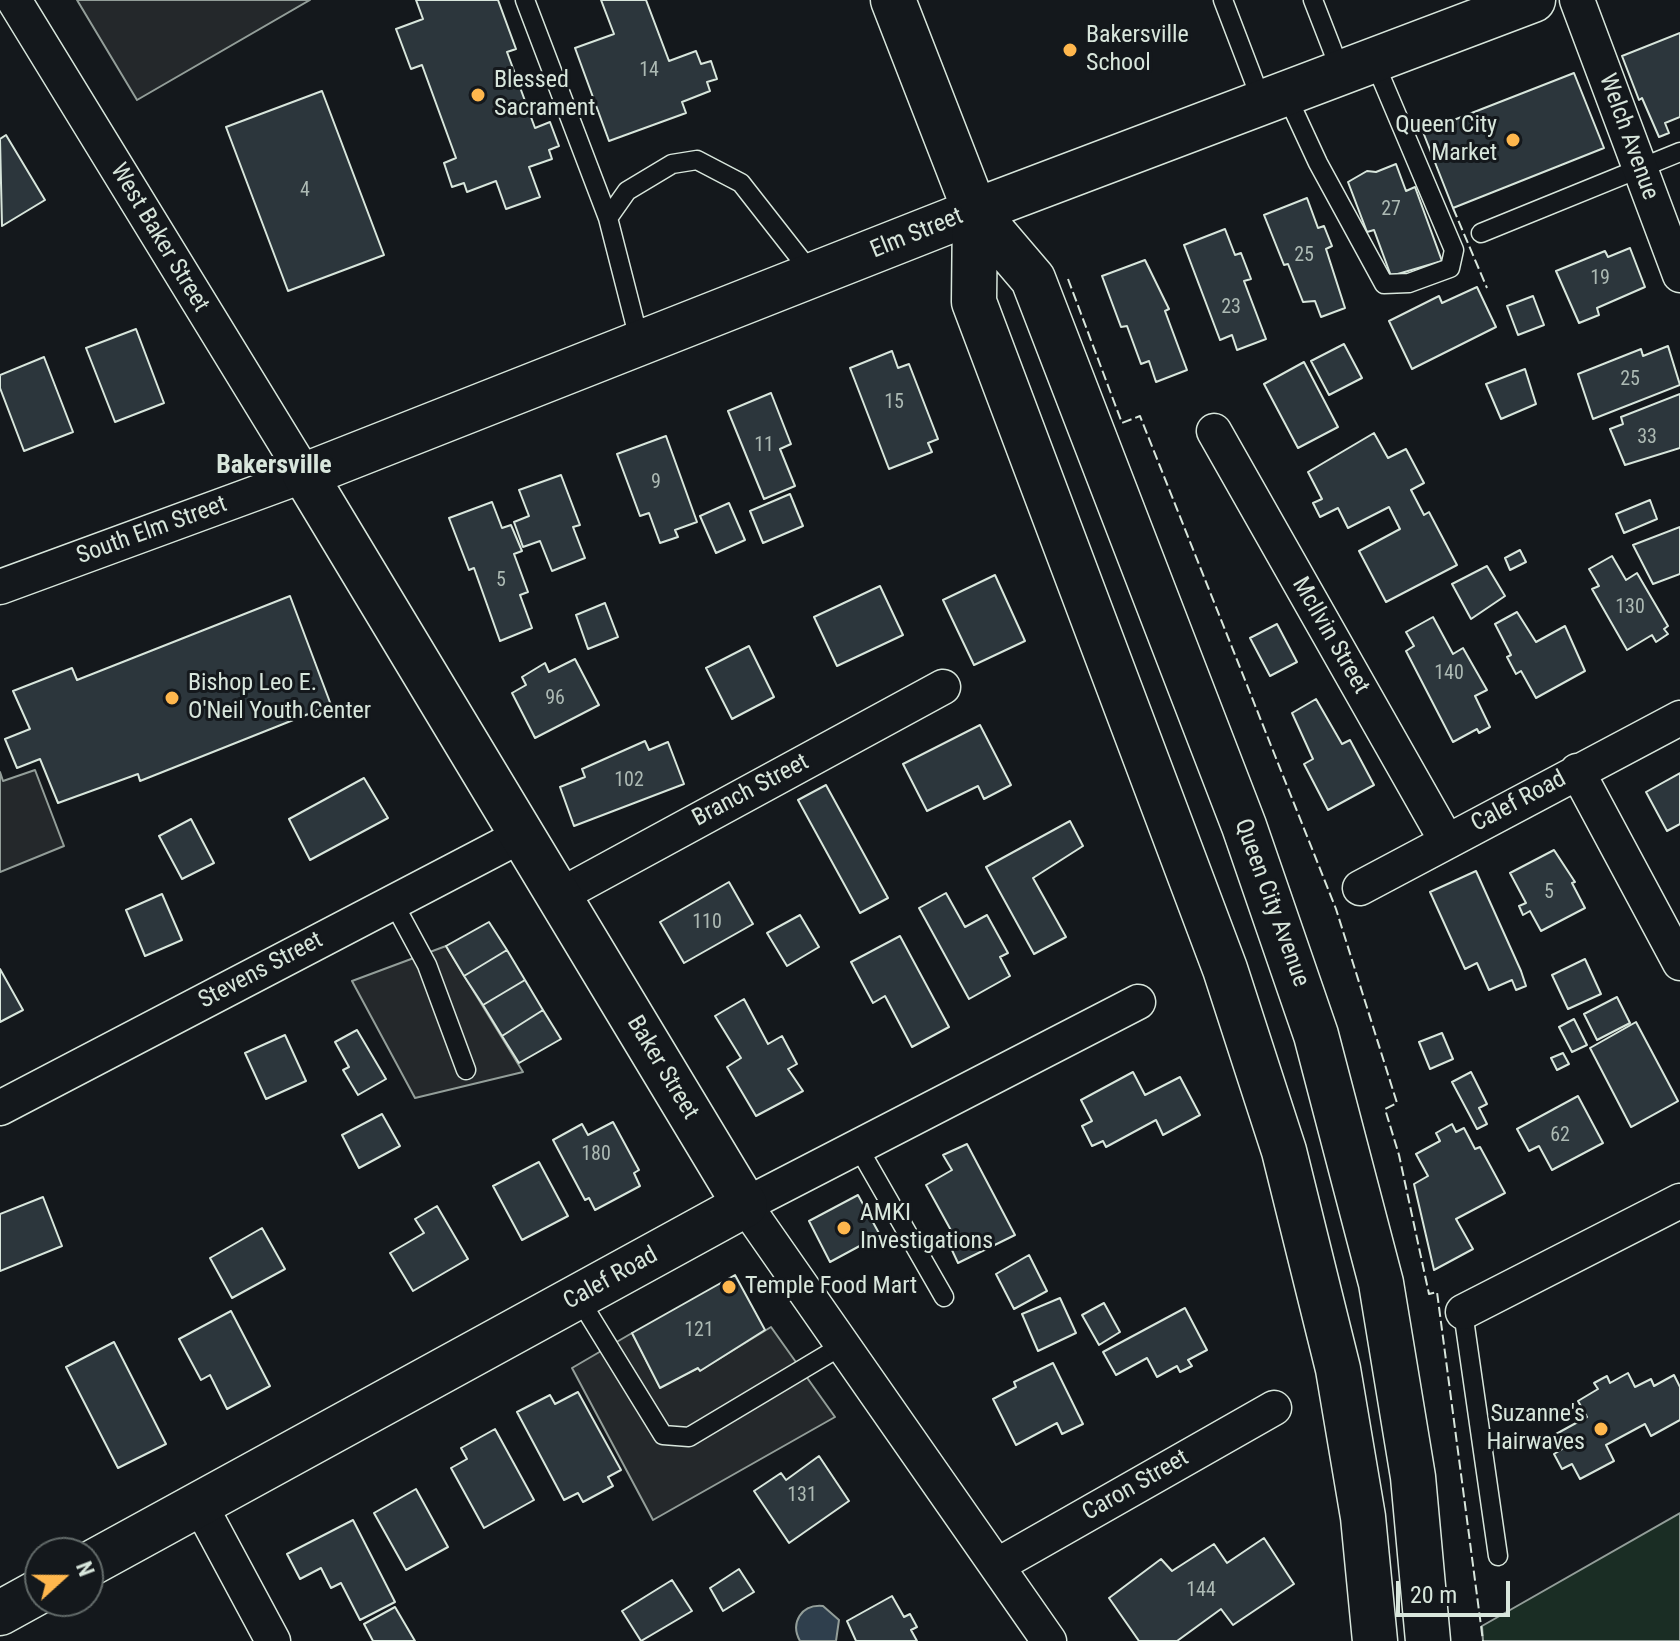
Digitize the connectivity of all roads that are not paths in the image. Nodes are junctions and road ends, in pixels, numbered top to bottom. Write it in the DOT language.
graph roads {
  1 [pos="14,0"];
  2 [pos="525,0"];
  3 [pos="893,0"];
  4 [pos="1223,0"];
  5 [pos="1313,0"];
  6 [pos="1533,0"];
  7 [pos="1577,0"];
  8 [pos="1486,8"];
  9 [pos="1357,66"];
  10 [pos="1274,98"];
  11 [pos="1680,152"];
  12 [pos="1639,169"];
  13 [pos="975,211"];
  14 [pos="608,218"];
  15 [pos="1481,233"];
  16 [pos="813,275"];
  17 [pos="1680,275"];
  18 [pos="640,343"];
  19 [pos="1214,431"];
  20 [pos="305,475"];
  21 [pos="0,587"];
  22 [pos="943,687"];
  23 [pos="1680,718"];
  24 [pos="1577,771"];
  25 [pos="522,835"];
  26 [pos="1446,840"];
  27 [pos="1360,888"];
  28 [pos="559,896"];
  29 [pos="393,902"];
  30 [pos="1680,963"];
  31 [pos="1138,1002"];
  32 [pos="466,1070"];
  33 [pos="0,1108"];
  34 [pos="858,1147"];
  35 [pos="1680,1201"];
  36 [pos="745,1205"];
  37 [pos="578,1297"];
  38 [pos="944,1297"];
  39 [pos="1463,1312"];
  40 [pos="843,1345"];
  41 [pos="1274,1408"];
  42 [pos="200,1505"];
  43 [pos="104,1556"];
  44 [pos="1498,1556"];
  45 [pos="998,1565"];
  46 [pos="24,1600"];
  47 [pos="0,1613"];
  48 [pos="273,1641"];
  49 [pos="1049,1641"];
  50 [pos="1375,1641"];
  51 [pos="1428,1641"];
  1 -- 20 [label="street, West Baker Street"];
  2 -- 14 [label="lane"];
  3 -- 13 [label="main road, Queen City Avenue"];
  4 -- 10 [label="lane"];
  5 -- 9 [label="lane"];
  6 -- 8 [label="main road, Elm Street"];
  7 -- 12 [label="street, Welch Avenue"];
  8 -- 9 [label="main road, Elm Street"];
  9 -- 10 [label="main road, Elm Street"];
  9 -- 10 [label="lane"];
  10 -- 13 [label="main road, Elm Street"];
  11 -- 12 [label="lane"];
  12 -- 15 [label="lane"];
  12 -- 17 [label="street, Welch Avenue"];
  13 -- 16 [label="main road, Elm Street"];
  13 -- 50 [label="main road, Queen City Avenue"];
  13 -- 51 [label="main road, Queen City Avenue"];
  14 -- 16 [label="lane"];
  14 -- 18 [label="lane"];
  16 -- 18 [label="main road, Elm Street"];
  18 -- 20 [label="main road, Elm Street"];
  19 -- 26 [label="street, McIlvin Street"];
  20 -- 21 [label="street, South Elm Street"];
  20 -- 25 [label="main road, Baker Street"];
  22 -- 28 [label="street, Branch Street"];
  23 -- 24 [label="street, Calef Road"];
  24 -- 26 [label="street, Calef Road"];
  24 -- 30 [label="street"];
  25 -- 28 [label="main road, Baker Street"];
  25 -- 29 [label="street, Stevens Street"];
  26 -- 27 [label="street, Calef Road"];
  28 -- 36 [label="main road, Baker Street"];
  29 -- 32 [label="lane"];
  29 -- 33 [label="street, Stevens Street"];
  31 -- 34 [label="street, Calef Road"];
  34 -- 36 [label="street, Calef Road"];
  34 -- 38 [label="lane"];
  35 -- 39 [label="street"];
  36 -- 37 [label="main road, Calef Road"];
  36 -- 40 [label="street, Baker Street"];
  37 -- 40 [label="lane"];
  37 -- 42 [label="main road, Calef Road"];
  39 -- 44 [label="lane"];
  40 -- 45 [label="street, Baker Street"];
  41 -- 45 [label="street, Caron Street"];
  42 -- 43 [label="main road, Calef Road"];
  42 -- 48 [label="street"];
  45 -- 49 [label="street, Baker Street"];
  46 -- 47 [label="main road"];
}
